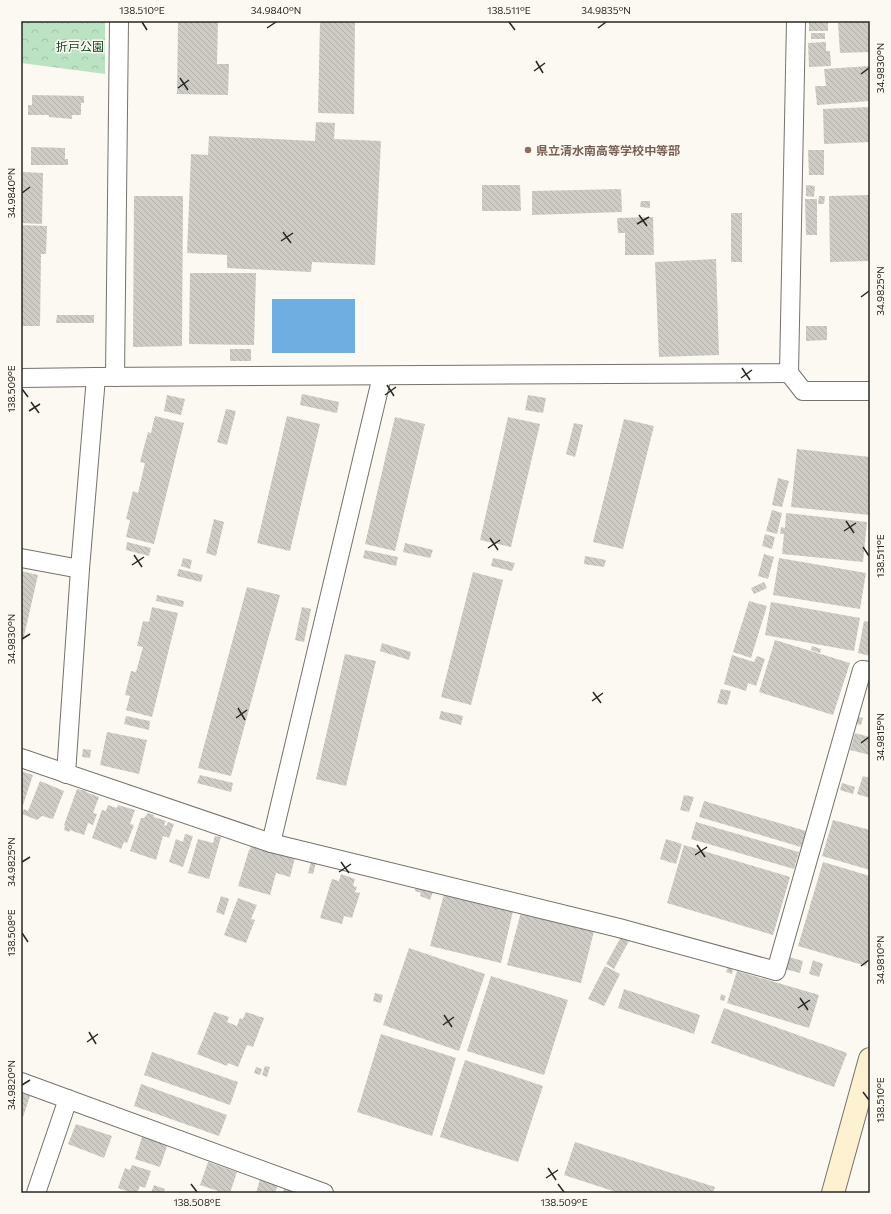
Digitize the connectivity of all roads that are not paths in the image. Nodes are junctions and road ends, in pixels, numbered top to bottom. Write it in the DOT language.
graph roads {
  1 [pos="119,21"];
  2 [pos="796,21"];
  3 [pos="789,373"];
  4 [pos="115,376"];
  5 [pos="382,376"];
  6 [pos="96,377"];
  7 [pos="21,378"];
  8 [pos="870,391"];
  9 [pos="21,558"];
  10 [pos="80,569"];
  11 [pos="870,671"];
  12 [pos="21,758"];
  13 [pos="66,774"];
  14 [pos="271,843"];
  15 [pos="870,1059"];
  16 [pos="21,1082"];
  17 [pos="68,1100"];
  18 [pos="36,1193"];
  19 [pos="324,1193"];
  20 [pos="833,1193"];
  1 -- 4 [label="street"];
  2 -- 3 [label="street"];
  3 -- 5 [label="street"];
  3 -- 8 [label="street"];
  4 -- 5 [label="street"];
  4 -- 6 [label="street"];
  5 -- 14 [label="street"];
  6 -- 7 [label="street"];
  6 -- 10 [label="street"];
  9 -- 10 [label="street"];
  10 -- 13 [label="street"];
  11 -- 14 [label="street"];
  12 -- 13 [label="street"];
  13 -- 14 [label="street"];
  15 -- 20 [label="street"];
  16 -- 17 [label="street"];
  17 -- 18 [label="street"];
  17 -- 19 [label="street"];
}
